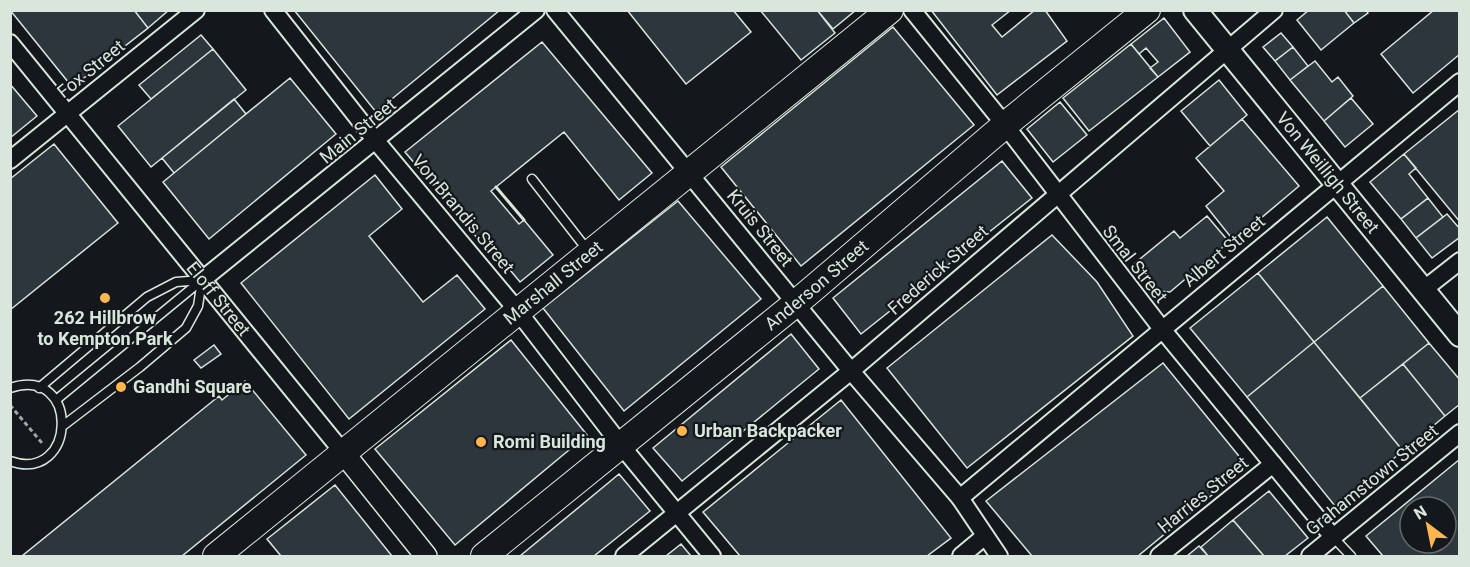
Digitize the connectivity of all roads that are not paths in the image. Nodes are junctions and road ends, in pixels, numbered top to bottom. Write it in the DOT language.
graph roads {
  1 [pos="196,10"];
  2 [pos="273,10"];
  3 [pos="536,10"];
  4 [pos="555,10"];
  5 [pos="890,10"];
  6 [pos="912,10"];
  7 [pos="1147,10"];
  8 [pos="1195,10"];
  9 [pos="1274,10"];
  10 [pos="10,43"];
  11 [pos="1227,49"];
  12 [pos="1460,82"];
  13 [pos="68,112"];
  14 [pos="1005,126"];
  15 [pos="376,141"];
  16 [pos="10,160"];
  17 [pos="690,172"];
  18 [pos="532,179"];
  19 [pos="1335,183"];
  20 [pos="1056,194"];
  21 [pos="589,252"];
  22 [pos="1460,261"];
  23 [pos="202,279"];
  24 [pos="1423,290"];
  25 [pos="795,304"];
  26 [pos="517,310"];
  27 [pos="1162,329"];
  28 [pos="1460,335"];
  29 [pos="851,371"];
  30 [pos="10,388"];
  31 [pos="39,388"];
  32 [pos="56,400"];
  33 [pos="64,425"];
  34 [pos="1460,433"];
  35 [pos="620,444"];
  36 [pos="342,452"];
  37 [pos="12,464"];
  38 [pos="1273,464"];
  39 [pos="960,498"];
  40 [pos="676,514"];
  41 [pos="985,536"];
  42 [pos="1333,537"];
  43 [pos="216,556"];
  44 [pos="426,556"];
  45 [pos="484,556"];
  46 [pos="624,556"];
  47 [pos="712,556"];
  48 [pos="961,556"];
  49 [pos="999,556"];
  50 [pos="1159,556"];
  51 [pos="1310,556"];
  52 [pos="1351,556"];
  1 -- 13 [label="street, Fox Street"];
  2 -- 15 [label="street, Von Brandis Street"];
  3 -- 15 [label="street, Main Street"];
  4 -- 17 [label="street, Kruis Street"];
  5 -- 17 [label="main road, Marshall Street"];
  6 -- 14 [label="street, Smal Street"];
  7 -- 14 [label="main road, Anderson Street"];
  8 -- 11 [label="main road, Von Weilligh Street"];
  9 -- 11 [label="street, Frederick Street"];
  10 -- 13 [label="street, Eloff Street"];
  11 -- 19 [label="main road, Von Weilligh Street"];
  11 -- 20 [label="street, Frederick Street"];
  12 -- 19 [label="street, Albert Street"];
  13 -- 16 [label="street, Fox Street"];
  13 -- 23 [label="street, Eloff Street"];
  14 -- 20 [label="street, Smal Street"];
  14 -- 25 [label="main road, Anderson Street"];
  15 -- 23 [label="street, Main Street"];
  15 -- 26 [label="street, Von Brandis Street"];
  17 -- 21 [label="main road, Marshall Street"];
  17 -- 25 [label="street, Kruis Street"];
  18 -- 21 [label="lane"];
  19 -- 24 [label="main road, Von Weilligh Street"];
  19 -- 27 [label="street, Albert Street"];
  20 -- 27 [label="street, Smal Street"];
  20 -- 29 [label="street, Frederick Street"];
  21 -- 26 [label="main road, Marshall Street"];
  22 -- 24 [label="street"];
  23 -- 31 [label="lane, Main Street"];
  23 -- 32 [label="lane"];
  23 -- 33 [label="lane"];
  23 -- 36 [label="street, Eloff Street"];
  24 -- 28 [label="main road, Von Weilligh Street"];
  25 -- 29 [label="street, Kruis Street"];
  25 -- 35 [label="main road, Anderson Street"];
  26 -- 35 [label="street, Von Brandis Street"];
  26 -- 36 [label="main road, Marshall Street"];
  27 -- 38 [label="street, Smal Street"];
  27 -- 39 [label="street, Albert Street"];
  29 -- 39 [label="street, Kruis Street"];
  29 -- 40 [label="street, Frederick Street"];
  30 -- 31 [label="lane"];
  31 -- 32 [label="lane"];
  32 -- 33 [label="lane"];
  33 -- 37 [label="lane"];
  34 -- 42 [label="street, Grahamstown Street"];
  35 -- 40 [label="street, Von Brandis Street"];
  35 -- 45 [label="main road, Anderson Street"];
  36 -- 43 [label="main road, Marshall Street"];
  36 -- 44 [label="street, Eloff Street"];
  38 -- 42 [label="street, Smal Street"];
  38 -- 50 [label="street, Harries Street"];
  39 -- 41 [label="street, Kruis Street"];
  40 -- 46 [label="street, Frederick Street"];
  40 -- 47 [label="street, Von Brandis Street"];
  41 -- 48 [label="street"];
  41 -- 49 [label="street, Kruis Street"];
  42 -- 51 [label="street, Grahamstown Street"];
  42 -- 52 [label="lane"];
}
